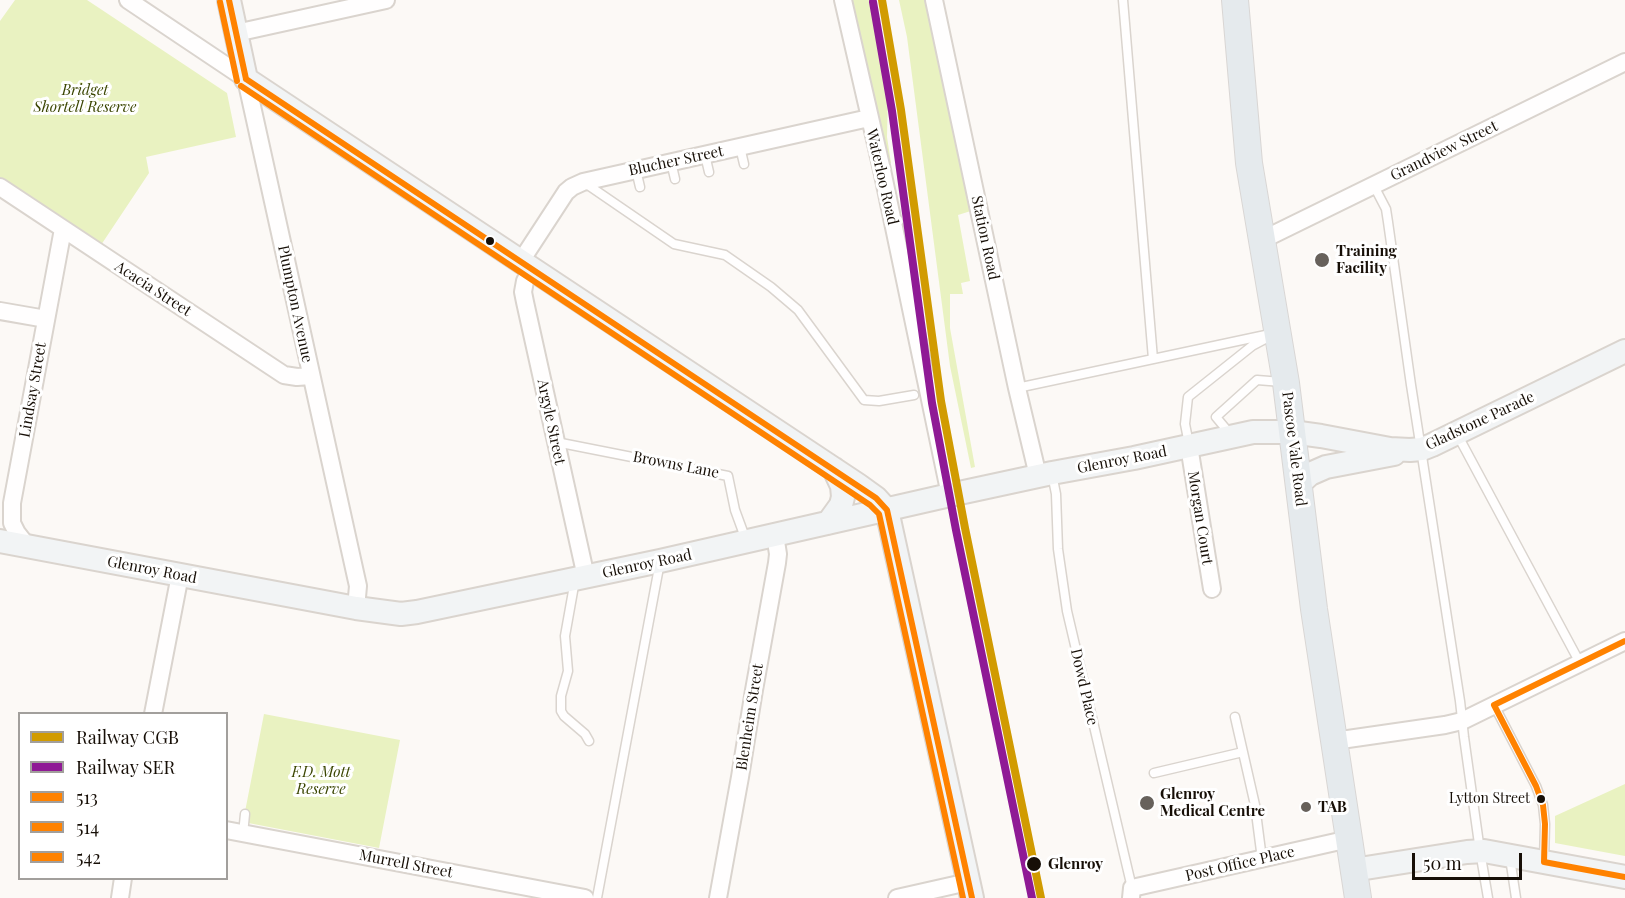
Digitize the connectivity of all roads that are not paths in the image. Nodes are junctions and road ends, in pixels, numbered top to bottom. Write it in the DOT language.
graph roads {
  1 [pos="128,0"];
  2 [pos="229,0"];
  3 [pos="386,0"];
  4 [pos="843,0"];
  5 [pos="934,0"];
  6 [pos="1123,0"];
  7 [pos="1235,0"];
  8 [pos="236,33"];
  9 [pos="1625,62"];
  10 [pos="246,79"];
  11 [pos="869,118"];
  12 [pos="740,147"];
  13 [pos="705,155"];
  14 [pos="671,162"];
  15 [pos="744,164"];
  16 [pos="636,170"];
  17 [pos="709,172"];
  18 [pos="675,180"];
  19 [pos="583,182"];
  20 [pos="1374,186"];
  21 [pos="0,187"];
  22 [pos="640,187"];
  23 [pos="63,229"];
  24 [pos="1262,240"];
  25 [pos="527,264"];
  26 [pos="0,311"];
  27 [pos="46,319"];
  28 [pos="1278,333"];
  29 [pos="1625,351"];
  30 [pos="1153,359"];
  31 [pos="311,376"];
  32 [pos="1286,383"];
  33 [pos="1017,388"];
  34 [pos="914,395"];
  35 [pos="1292,432"];
  36 [pos="1457,433"];
  37 [pos="1233,437"];
  38 [pos="555,442"];
  39 [pos="1189,446"];
  40 [pos="1416,449"];
  41 [pos="834,469"];
  42 [pos="1045,475"];
  43 [pos="1299,484"];
  44 [pos="952,494"];
  45 [pos="887,510"];
  46 [pos="828,524"];
  47 [pos="775,535"];
  48 [pos="0,541"];
  49 [pos="746,542"];
  50 [pos="28,547"];
  51 [pos="660,561"];
  52 [pos="180,575"];
  53 [pos="580,578"];
  54 [pos="1212,590"];
  55 [pos="356,608"];
  56 [pos="1625,641"];
  57 [pos="1580,663"];
  58 [pos="1494,705"];
  59 [pos="153,712"];
  60 [pos="1235,717"];
  61 [pos="1462,721"];
  62 [pos="589,741"];
  63 [pos="1334,741"];
  64 [pos="1243,752"];
  65 [pos="1154,773"];
  66 [pos="245,814"];
  67 [pos="235,832"];
  68 [pos="1349,839"];
  69 [pos="1480,851"];
  70 [pos="1509,855"];
  71 [pos="1262,859"];
  72 [pos="1544,862"];
  73 [pos="1353,870"];
  74 [pos="1625,877"];
  75 [pos="123,880"];
  76 [pos="970,890"];
  77 [pos="1131,893"];
  78 [pos="120,898"];
  79 [pos="585,898"];
  80 [pos="597,898"];
  81 [pos="718,898"];
  82 [pos="897,898"];
  83 [pos="1358,898"];
  84 [pos="1488,898"];
  85 [pos="1515,898"];
  1 -- 10 [label="street"];
  2 -- 8 [label="street, Plumpton Avenue"];
  3 -- 8 [label="street"];
  4 -- 11 [label="street, Waterloo Road"];
  5 -- 33 [label="street, Station Road"];
  6 -- 30 [label="lane"];
  7 -- 24 [label="main road, Pascoe Vale Road"];
  8 -- 10 [label="street, Plumpton Avenue"];
  9 -- 20 [label="street, Grandview Street"];
  10 -- 25 [label="street"];
  10 -- 31 [label="street, Plumpton Avenue"];
  11 -- 12 [label="street, Blucher Street"];
  11 -- 44 [label="street, Waterloo Road"];
  12 -- 13 [label="street, Blucher Street"];
  12 -- 15 [label="lane"];
  13 -- 14 [label="street, Blucher Street"];
  13 -- 17 [label="lane"];
  14 -- 16 [label="street, Blucher Street"];
  14 -- 18 [label="lane"];
  16 -- 19 [label="street, Blucher Street"];
  16 -- 22 [label="lane"];
  19 -- 25 [label="street, Blucher Street"];
  19 -- 34 [label="lane"];
  20 -- 24 [label="street, Grandview Street"];
  20 -- 40 [label="lane"];
  21 -- 23 [label="street, Acacia Street"];
  23 -- 27 [label="street, Lindsay Street"];
  23 -- 31 [label="street, Acacia Street"];
  24 -- 28 [label="main road, Pascoe Vale Road"];
  25 -- 38 [label="street, Argyle Street"];
  25 -- 41 [label="street"];
  26 -- 27 [label="street"];
  27 -- 50 [label="street, Lindsay Street"];
  28 -- 30 [label="lane"];
  28 -- 32 [label="main road, Pascoe Vale Road"];
  28 -- 39 [label="lane"];
  29 -- 36 [label="street, Gladstone Parade"];
  30 -- 33 [label="lane"];
  31 -- 55 [label="street, Plumpton Avenue"];
  32 -- 35 [label="main road, Pascoe Vale Road"];
  32 -- 37 [label="lane"];
  33 -- 42 [label="street, Station Road"];
  35 -- 37 [label="street, Glenroy Road"];
  35 -- 40 [label="street, Gladstone Parade"];
  35 -- 43 [label="main road, Pascoe Vale Road"];
  36 -- 40 [label="street, Gladstone Parade"];
  36 -- 57 [label="lane"];
  37 -- 39 [label="street, Glenroy Road"];
  38 -- 49 [label="lane, Browns Lane"];
  38 -- 53 [label="street, Argyle Street"];
  39 -- 42 [label="street, Glenroy Road"];
  39 -- 54 [label="street, Morgan Court"];
  40 -- 43 [label="street"];
  40 -- 61 [label="lane"];
  41 -- 45 [label="street"];
  41 -- 46 [label="street"];
  42 -- 44 [label="street, Glenroy Road"];
  42 -- 77 [label="lane, Dowd Place"];
  43 -- 63 [label="main road, Pascoe Vale Road"];
  44 -- 45 [label="street, Glenroy Road"];
  45 -- 46 [label="street, Glenroy Road"];
  45 -- 76 [label="street"];
  46 -- 47 [label="street, Glenroy Road"];
  47 -- 49 [label="street, Glenroy Road"];
  47 -- 81 [label="street, Blenheim Street"];
  48 -- 50 [label="street, Glenroy Road"];
  49 -- 51 [label="street, Glenroy Road"];
  50 -- 52 [label="street, Glenroy Road"];
  51 -- 53 [label="street, Glenroy Road"];
  51 -- 80 [label="lane"];
  52 -- 55 [label="street, Glenroy Road"];
  52 -- 59 [label="street"];
  53 -- 55 [label="street, Glenroy Road"];
  53 -- 62 [label="lane"];
  56 -- 57 [label="street"];
  57 -- 58 [label="street"];
  58 -- 61 [label="street"];
  58 -- 72 [label="lane"];
  60 -- 64 [label="lane"];
  61 -- 63 [label="street"];
  61 -- 69 [label="lane"];
  63 -- 68 [label="main road, Pascoe Vale Road"];
  64 -- 65 [label="lane"];
  64 -- 71 [label="lane"];
  66 -- 67 [label="lane"];
  67 -- 79 [label="street, Murrell Street"];
  68 -- 71 [label="street, Post Office Place"];
  68 -- 73 [label="main road, Pascoe Vale Road"];
  69 -- 70 [label="street"];
  69 -- 73 [label="street"];
  69 -- 84 [label="lane"];
  70 -- 72 [label="street"];
  70 -- 85 [label="lane"];
  71 -- 77 [label="street, Post Office Place"];
  72 -- 74 [label="street"];
  73 -- 83 [label="main road, Pascoe Vale Road"];
  75 -- 78 [label="street"];
  76 -- 82 [label="street"];
}
